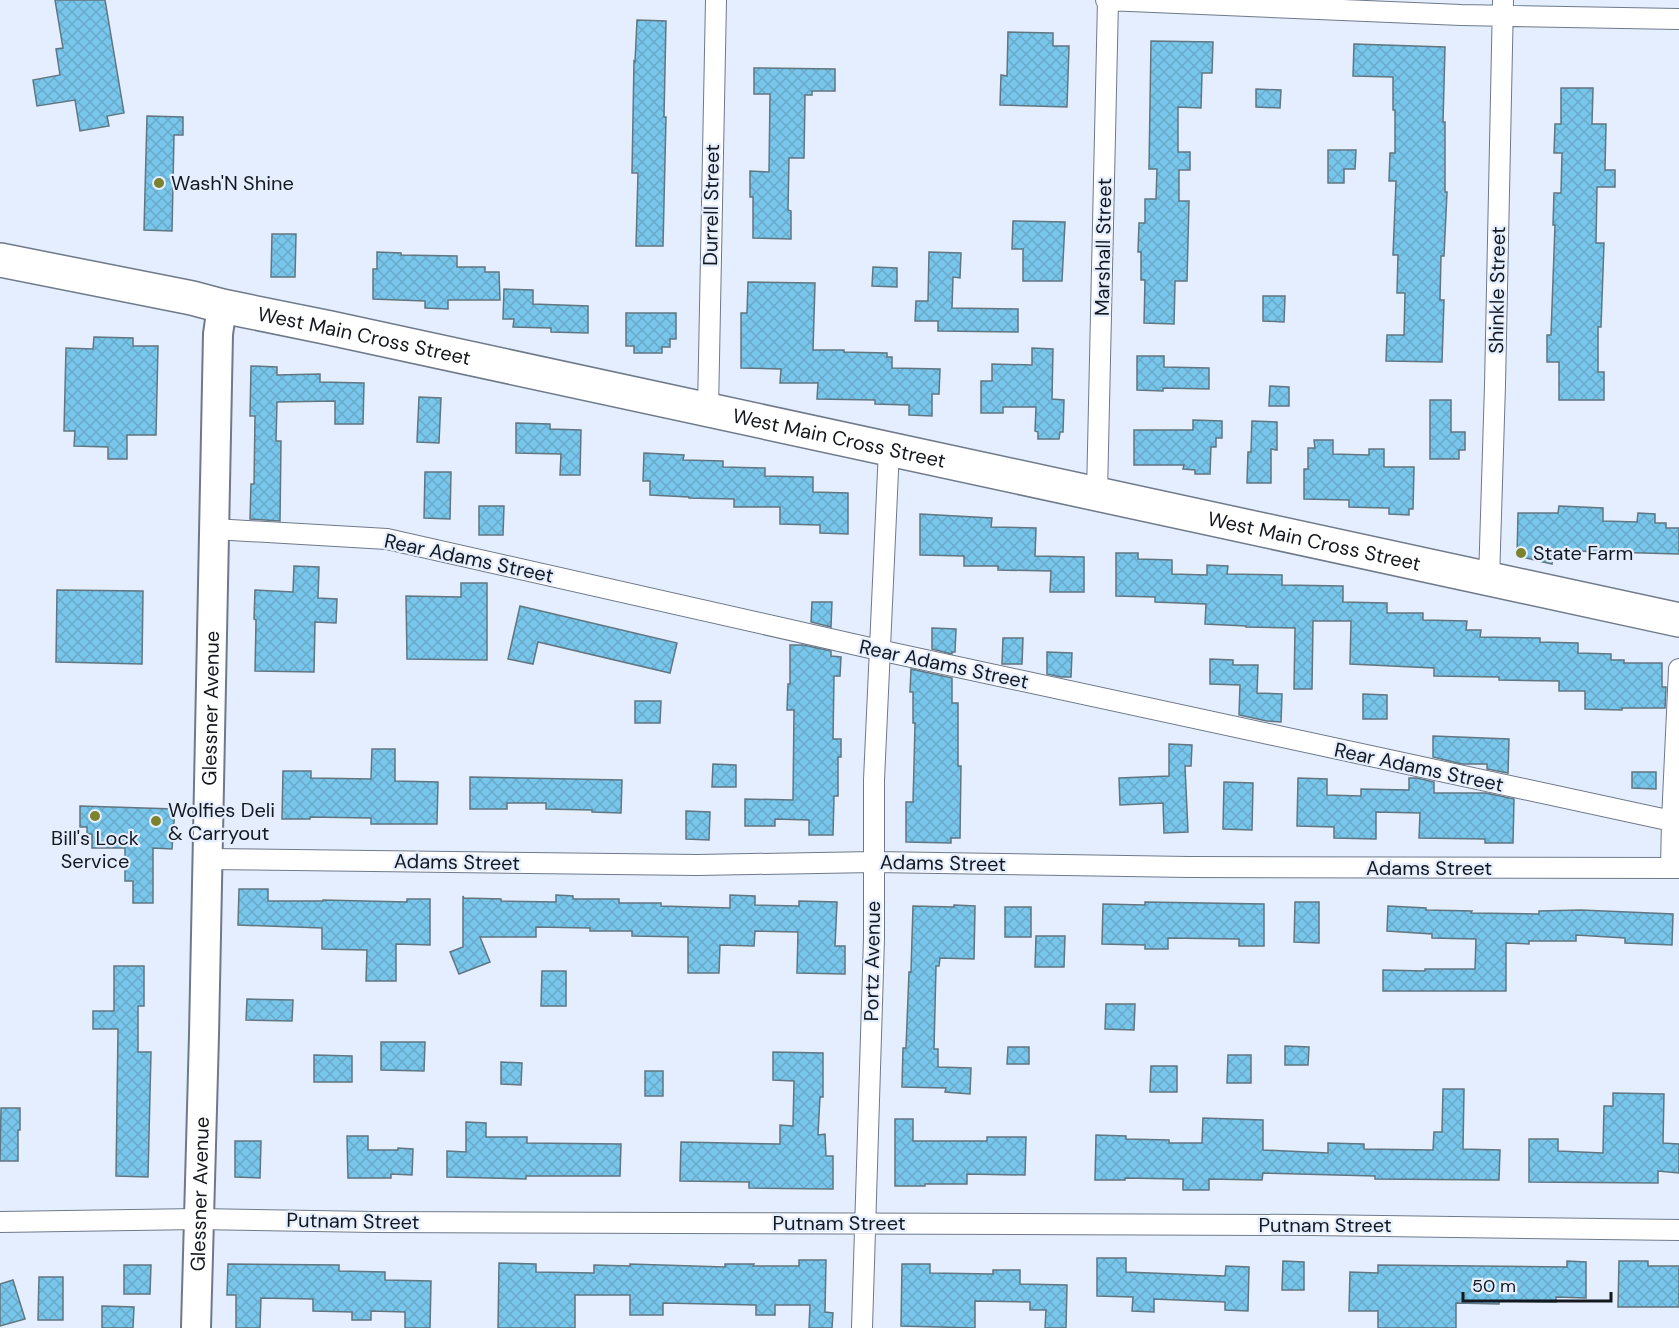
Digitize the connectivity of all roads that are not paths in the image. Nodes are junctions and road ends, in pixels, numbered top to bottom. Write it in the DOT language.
graph roads {
  1 [pos="716,0"];
  2 [pos="1107,0"];
  3 [pos="1503,8"];
  4 [pos="1679,19"];
  5 [pos="0,260"];
  6 [pos="222,306"];
  7 [pos="708,410"];
  8 [pos="889,449"];
  9 [pos="1097,494"];
  10 [pos="213,529"];
  11 [pos="1490,579"];
  12 [pos="1679,620"];
  13 [pos="879,650"];
  14 [pos="1679,669"];
  15 [pos="1672,821"];
  16 [pos="206,859"];
  17 [pos="874,862"];
  18 [pos="1675,868"];
  19 [pos="198,1219"];
  20 [pos="0,1222"];
  21 [pos="866,1223"];
  22 [pos="1679,1230"];
  23 [pos="196,1328"];
  24 [pos="862,1328"];
  1 -- 7 [label="street, Durrell Street"];
  2 -- 3 [label="street"];
  2 -- 9 [label="street, Marshall Street"];
  3 -- 4 [label="street"];
  3 -- 11 [label="street, Shinkle Street"];
  5 -- 6 [label="highway, West Main Cross Street"];
  6 -- 7 [label="highway, West Main Cross Street"];
  6 -- 10 [label="street, Glessner Avenue"];
  7 -- 8 [label="highway, West Main Cross Street"];
  8 -- 9 [label="highway, West Main Cross Street"];
  8 -- 13 [label="street, Portz Avenue"];
  9 -- 11 [label="highway, West Main Cross Street"];
  10 -- 13 [label="street, Rear Adams Street"];
  10 -- 16 [label="street, Glessner Avenue"];
  11 -- 12 [label="highway, West Main Cross Street"];
  13 -- 15 [label="street, Rear Adams Street"];
  13 -- 17 [label="street, Portz Avenue"];
  14 -- 15 [label="street"];
  15 -- 18 [label="street"];
  16 -- 17 [label="street, Adams Street"];
  16 -- 19 [label="street, Glessner Avenue"];
  17 -- 18 [label="street, Adams Street"];
  17 -- 21 [label="street, Portz Avenue"];
  19 -- 20 [label="street, Putnam Street"];
  19 -- 21 [label="street, Putnam Street"];
  19 -- 23 [label="street, Glessner Avenue"];
  21 -- 22 [label="street, Putnam Street"];
  21 -- 24 [label="street, Portz Avenue"];
}
